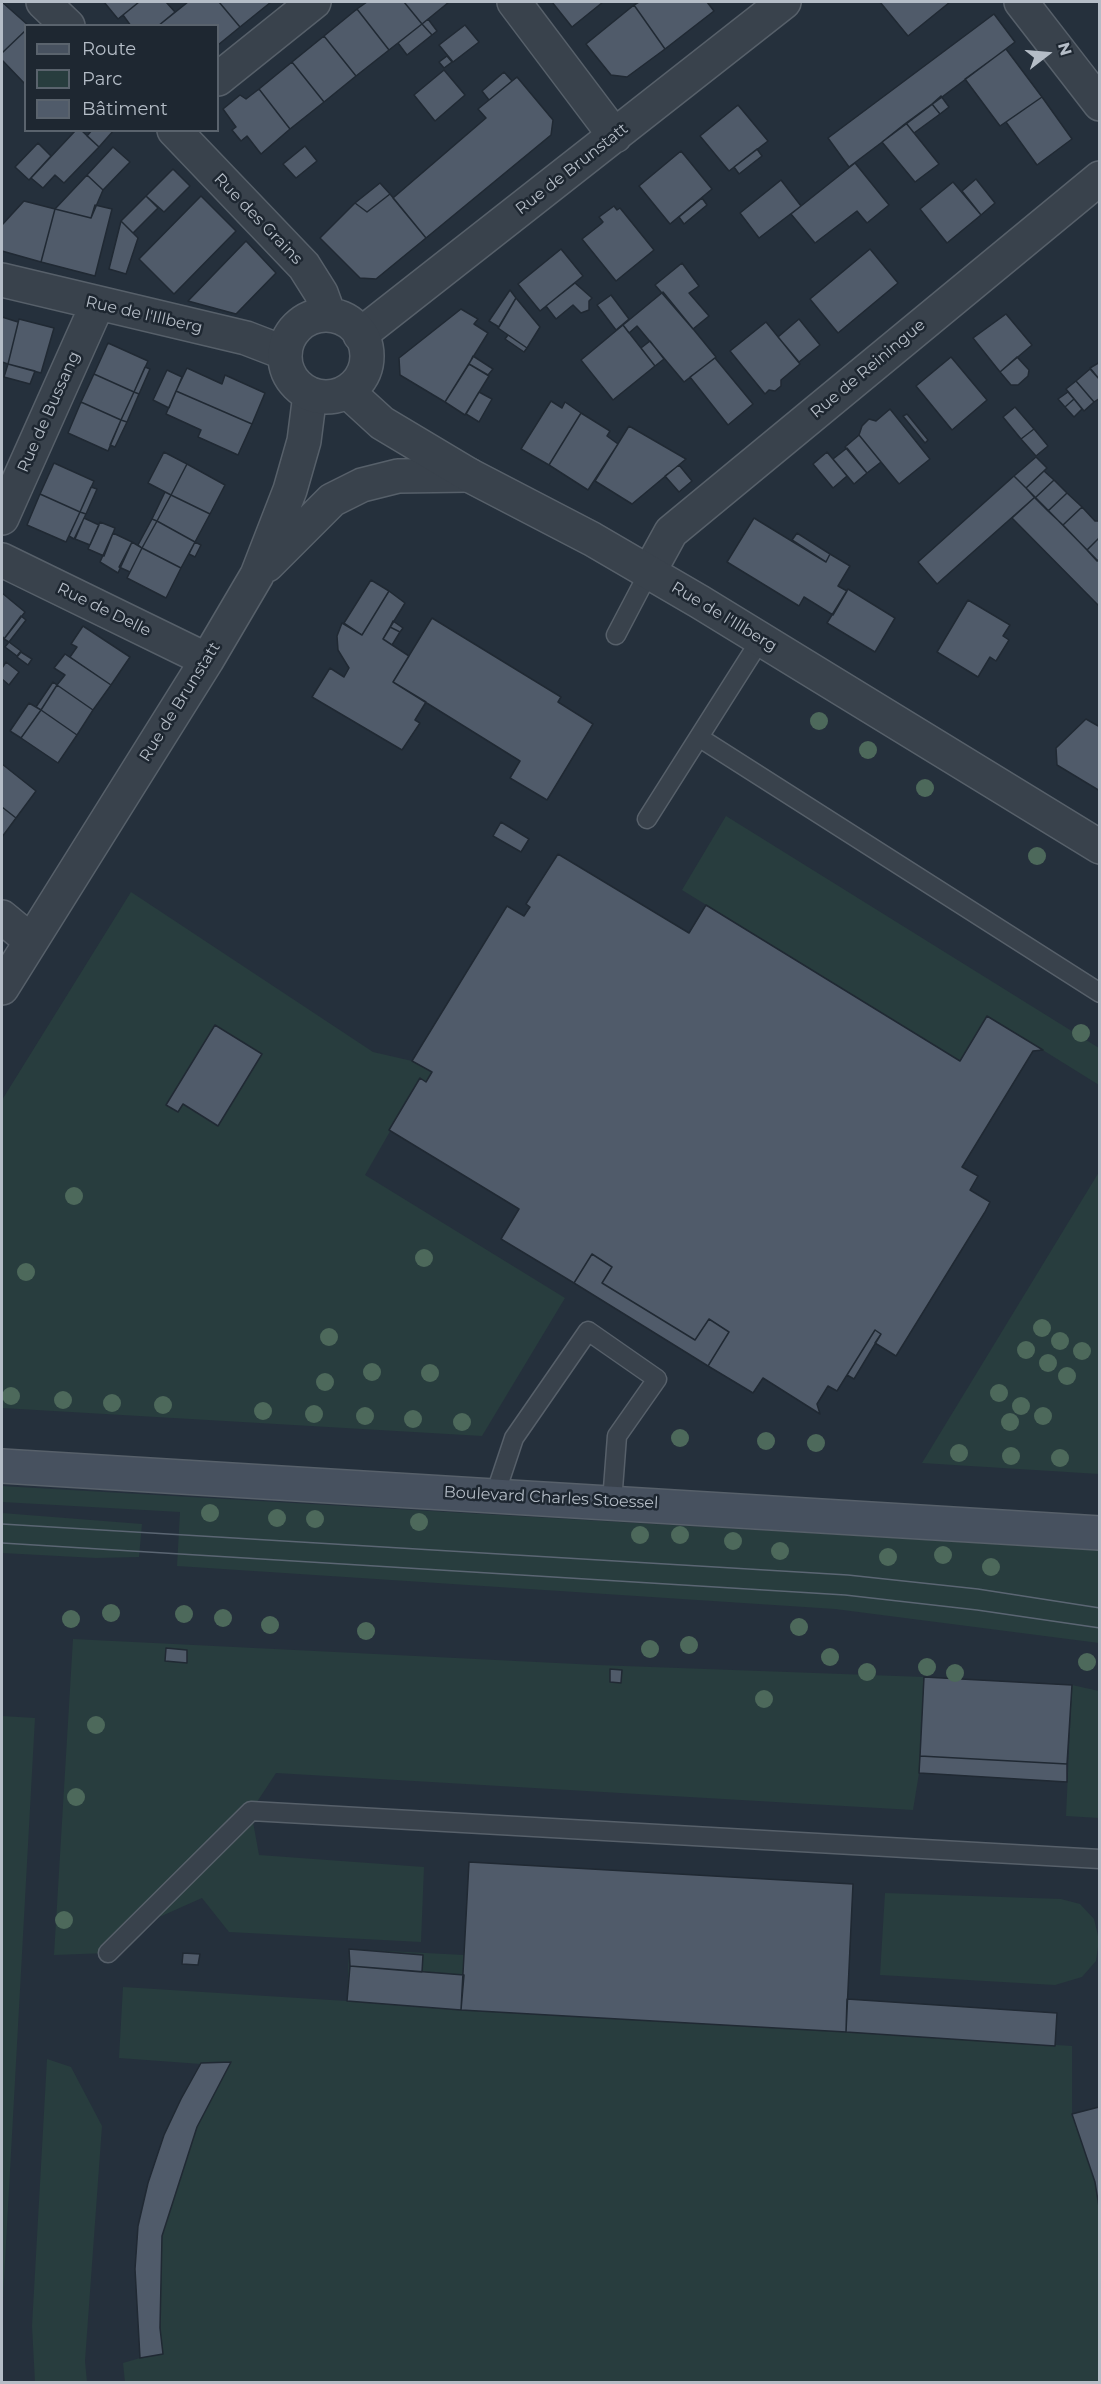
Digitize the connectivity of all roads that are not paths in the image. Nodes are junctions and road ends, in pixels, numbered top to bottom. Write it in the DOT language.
graph roads {
  1 [pos="43,2"];
  2 [pos="314,2"];
  3 [pos="514,2"];
  4 [pos="784,2"];
  5 [pos="1021,2"];
  6 [pos="66,24"];
  7 [pos="219,78"];
  8 [pos="1100,104"];
  9 [pos="176,132"];
  10 [pos="615,135"];
  11 [pos="1100,178"];
  12 [pos="2,280"];
  13 [pos="97,305"];
  14 [pos="329,315"];
  15 [pos="360,335"];
  16 [pos="285,353"];
  17 [pos="347,391"];
  18 [pos="310,394"];
  19 [pos="469,475"];
  20 [pos="2,518"];
  21 [pos="2,560"];
  22 [pos="648,572"];
  23 [pos="257,575"];
  24 [pos="616,635"];
  25 [pos="760,639"];
  26 [pos="207,660"];
  27 [pos="700,738"];
  28 [pos="647,819"];
  29 [pos="1100,847"];
  30 [pos="2,917"];
  31 [pos="31,941"];
  32 [pos="2,988"];
  33 [pos="1100,993"];
  34 [pos="2,1466"];
  35 [pos="495,1495"];
  36 [pos="612,1502"];
  37 [pos="1100,1533"];
  38 [pos="1100,1859"];
  39 [pos="108,1953"];
  1 -- 6 [label="street"];
  2 -- 7 [label="street"];
  3 -- 10 [label="street"];
  4 -- 10 [label="street, Rue de Brunstatt"];
  5 -- 8 [label="street"];
  9 -- 14 [label="street, Rue des Grains"];
  10 -- 15 [label="street, Rue de Brunstatt"];
  11 -- 22 [label="street, Rue de Reiningue"];
  12 -- 13 [label="street, Rue de l'Illberg"];
  13 -- 16 [label="street, Rue de l'Illberg"];
  13 -- 20 [label="street, Rue de Bussang"];
  14 -- 15 [label="street"];
  14 -- 16 [label="street"];
  15 -- 17 [label="street"];
  16 -- 18 [label="street"];
  17 -- 18 [label="street"];
  17 -- 19 [label="street, Rue de l'Illberg"];
  18 -- 23 [label="street, Rue de Brunstatt"];
  19 -- 22 [label="street, Rue de l'Illberg"];
  19 -- 23 [label="street"];
  21 -- 26 [label="street, Rue de Delle"];
  22 -- 24 [label="lane"];
  22 -- 25 [label="street, Rue de l'Illberg"];
  23 -- 26 [label="street, Rue de Brunstatt"];
  25 -- 27 [label="lane"];
  25 -- 29 [label="street, Rue de l'Illberg"];
  26 -- 31 [label="street, Rue de Brunstatt"];
  27 -- 28 [label="lane"];
  27 -- 33 [label="lane"];
  30 -- 31 [label="street"];
  31 -- 32 [label="street, Rue de Brunstatt"];
  34 -- 35 [label="main road, Boulevard Charles Stoessel"];
  35 -- 36 [label="main road, Boulevard Charles Stoessel"];
  35 -- 36 [label="lane"];
  36 -- 37 [label="main road, Boulevard Charles Stoessel"];
  38 -- 39 [label="lane"];
}
